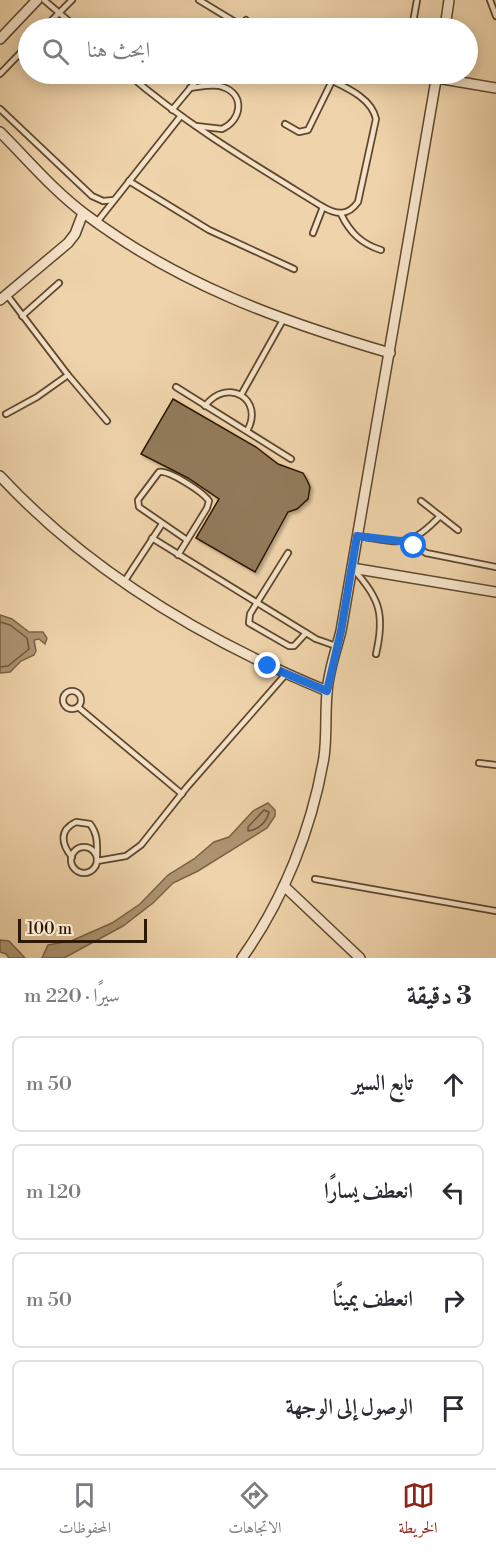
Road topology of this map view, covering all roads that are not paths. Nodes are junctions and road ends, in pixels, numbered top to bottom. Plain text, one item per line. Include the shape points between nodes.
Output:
1 (36, 0) edge
2 (44, 0) edge
3 (72, 0) edge
4 (199, 0) edge
5 (417, 0) edge
6 (449, 0) edge
7 (490, 0) edge
8 (59, 13) junction
9 (496, 16) edge
10 (19, 18) edge
11 (54, 18) edge
12 (65, 18) edge
13 (226, 18) edge
14 (414, 18) edge
15 (446, 18) edge
16 (18, 20) edge
17 (0, 39) edge
18 (18, 55) edge
19 (0, 74) edge
20 (140, 84) edge
21 (193, 84) edge
22 (331, 84) edge
23 (337, 84) edge
24 (436, 84) edge
25 (476, 84) edge
26 (190, 88) junction
27 (496, 88) edge
28 (0, 109) edge
29 (172, 110) junction
30 (180, 117) junction
31 (285, 124) dead end
32 (193, 125) junction
33 (0, 132) edge
34 (129, 181) junction
35 (114, 200) junction
36 (323, 207) junction
37 (83, 213) junction
38 (341, 214) junction
39 (97, 222) junction
40 (313, 233) dead end
41 (381, 250) dead end
42 (294, 269) dead end
43 (59, 283) dead end
44 (3, 296) edge
45 (22, 316) junction
46 (283, 320) junction
47 (390, 353) junction
48 (68, 375) junction
49 (176, 387) dead end
50 (241, 395) junction
51 (205, 405) junction
52 (6, 414) dead end
53 (107, 421) dead end
54 (247, 431) junction
55 (291, 459) dead end
56 (0, 476) edge
57 (421, 501) dead end
58 (440, 516) junction
59 (162, 524) junction
60 (458, 530) dead end
61 (357, 536) junction
62 (153, 538) junction
63 (188, 540) junction
64 (409, 540) junction
65 (288, 553) dead end
66 (178, 555) junction
67 (496, 567) edge
68 (352, 568) junction
69 (124, 582) junction
70 (496, 592) edge
71 (257, 603) junction
72 (306, 633) junction
73 (338, 646) junction
74 (376, 654) dead end
75 (286, 674) junction
76 (327, 691) junction
77 (78, 707) junction
78 (479, 763) dead end
79 (496, 765) edge
80 (182, 794) junction
81 (72, 857) junction
82 (97, 858) junction
83 (315, 879) dead end
84 (284, 886) junction
85 (496, 911) edge
86 (242, 958) edge
87 (360, 958) edge

1 - 10 street
2 - 8 lane
3 - 8 lane
4 - 13 lane
5 - 14 lane
6 - 15 street
7 - 9 lane
8 - 11 lane
8 - 12 lane
16 - 17 street
18 - 19 lane
20 - 29 lane
21 - 26 lane
22 - 31 lane via 308,130 299,132
23 - 38 lane via 368,102 376,119 358,202
24 - 47 street
25 - 27 street
26 - 29 lane
26 - 32 lane via 226,87 239,106 235,121 222,129
28 - 35 lane via 92,196 102,201
29 - 30 lane
30 - 32 lane
30 - 34 lane
32 - 36 lane
33 - 37 street
34 - 35 lane
34 - 42 lane via 209,230
35 - 39 lane
36 - 38 lane
36 - 40 lane
37 - 39 street
37 - 44 street via 68,243
38 - 41 lane via 361,241
39 - 46 street via 196,283
43 - 45 lane
44 - 45 lane
45 - 48 lane
46 - 47 street
46 - 50 lane
47 - 61 street
48 - 52 lane
48 - 53 lane
49 - 51 lane
50 - 51 lane via 222,392
50 - 54 lane via 252,412
51 - 54 lane
54 - 55 lane
56 - 69 street via 51,527
57 - 58 lane
58 - 60 lane
58 - 64 lane
59 - 62 lane
59 - 63 lane
59 - 63 lane via 141,510 138,503 164,471 209,501
61 - 64 lane
61 - 68 street
62 - 66 lane
62 - 69 lane
63 - 66 lane
64 - 67 lane via 426,553
65 - 71 lane
66 - 71 lane
68 - 70 street
68 - 73 street
68 - 74 lane via 378,606 381,624
69 - 75 street via 216,639
71 - 72 lane
71 - 72 lane via 248,618 252,626 289,646 298,643
72 - 73 lane via 322,643
73 - 76 street
75 - 76 street
75 - 80 lane
76 - 84 street via 319,780
77 - 77 lane via 78,693 64,695 64,706 70,710
77 - 80 lane
78 - 79 lane
80 - 82 lane via 134,852
81 - 82 lane via 84,847 94,851
81 - 82 lane via 73,867 81,873 91,872
81 - 82 lane via 63,836 76,822 90,824 94,829
83 - 85 lane
84 - 86 street
84 - 87 street

